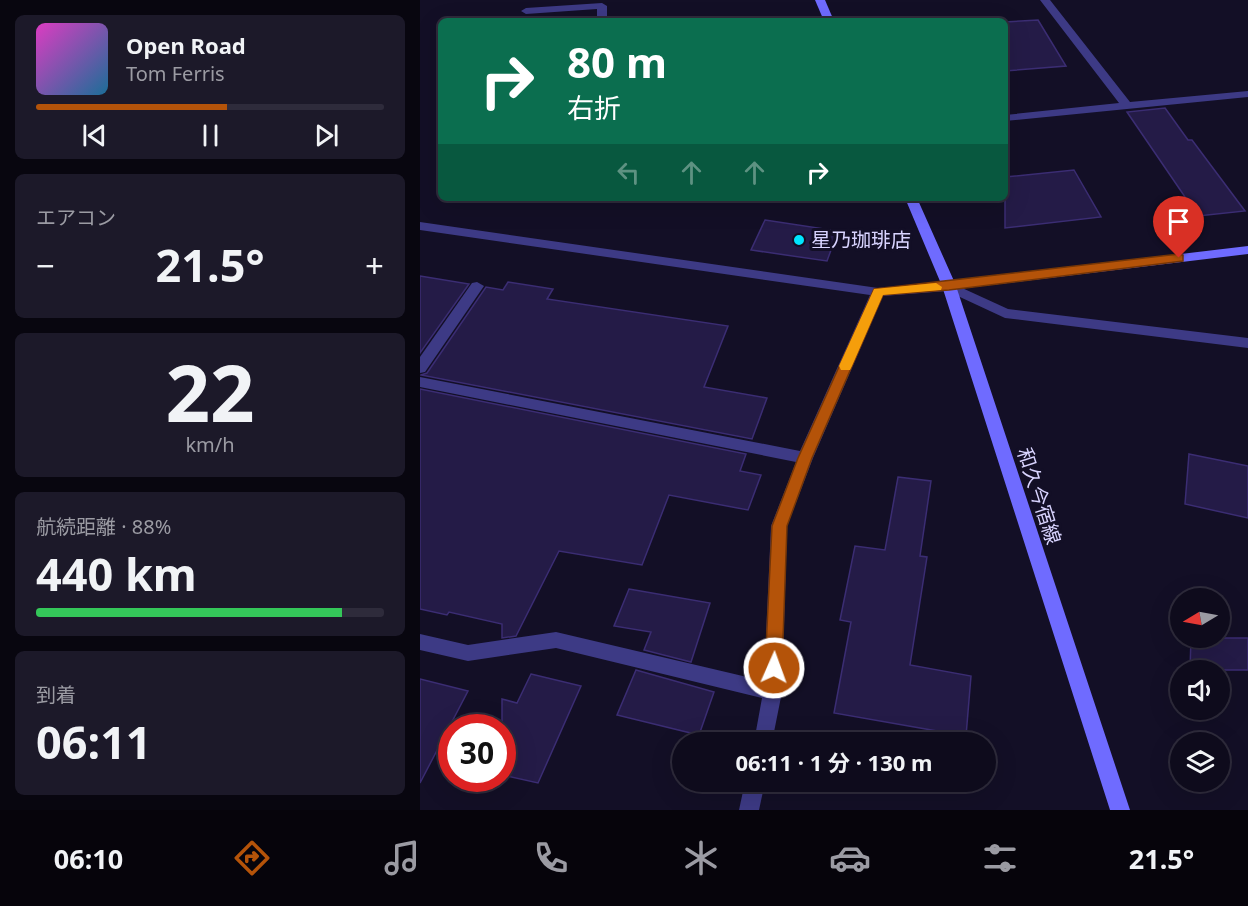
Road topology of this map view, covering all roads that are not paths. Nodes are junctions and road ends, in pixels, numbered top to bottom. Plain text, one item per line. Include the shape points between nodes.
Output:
1 (526, 0) edge
2 (820, 0) edge
3 (1045, 0) edge
4 (526, 16) edge
5 (602, 18) edge
6 (828, 18) edge
7 (1248, 94) edge
8 (1127, 106) junction
9 (1008, 118) edge
10 (912, 201) edge
11 (420, 226) edge
12 (1248, 250) edge
13 (477, 286) dead end
14 (949, 286) junction
15 (878, 292) junction
16 (1248, 343) edge
17 (420, 368) edge
18 (420, 382) edge
19 (805, 458) junction
20 (420, 642) edge
21 (773, 692) junction
22 (765, 732) edge
23 (753, 792) edge
24 (749, 810) edge
25 (1120, 810) edge

1 - 4 street
2 - 6 main road
3 - 8 street
4 - 5 street via 602,6
7 - 8 street
8 - 9 street
10 - 14 main road, 和久今宿線
11 - 15 street
12 - 14 main road
13 - 17 street
14 - 15 street
14 - 16 street via 1005,314
14 - 25 main road, 和久今宿線
15 - 19 street
18 - 19 street
19 - 21 street via 779,526
20 - 21 street via 468,653 556,640
21 - 22 street
23 - 24 street

